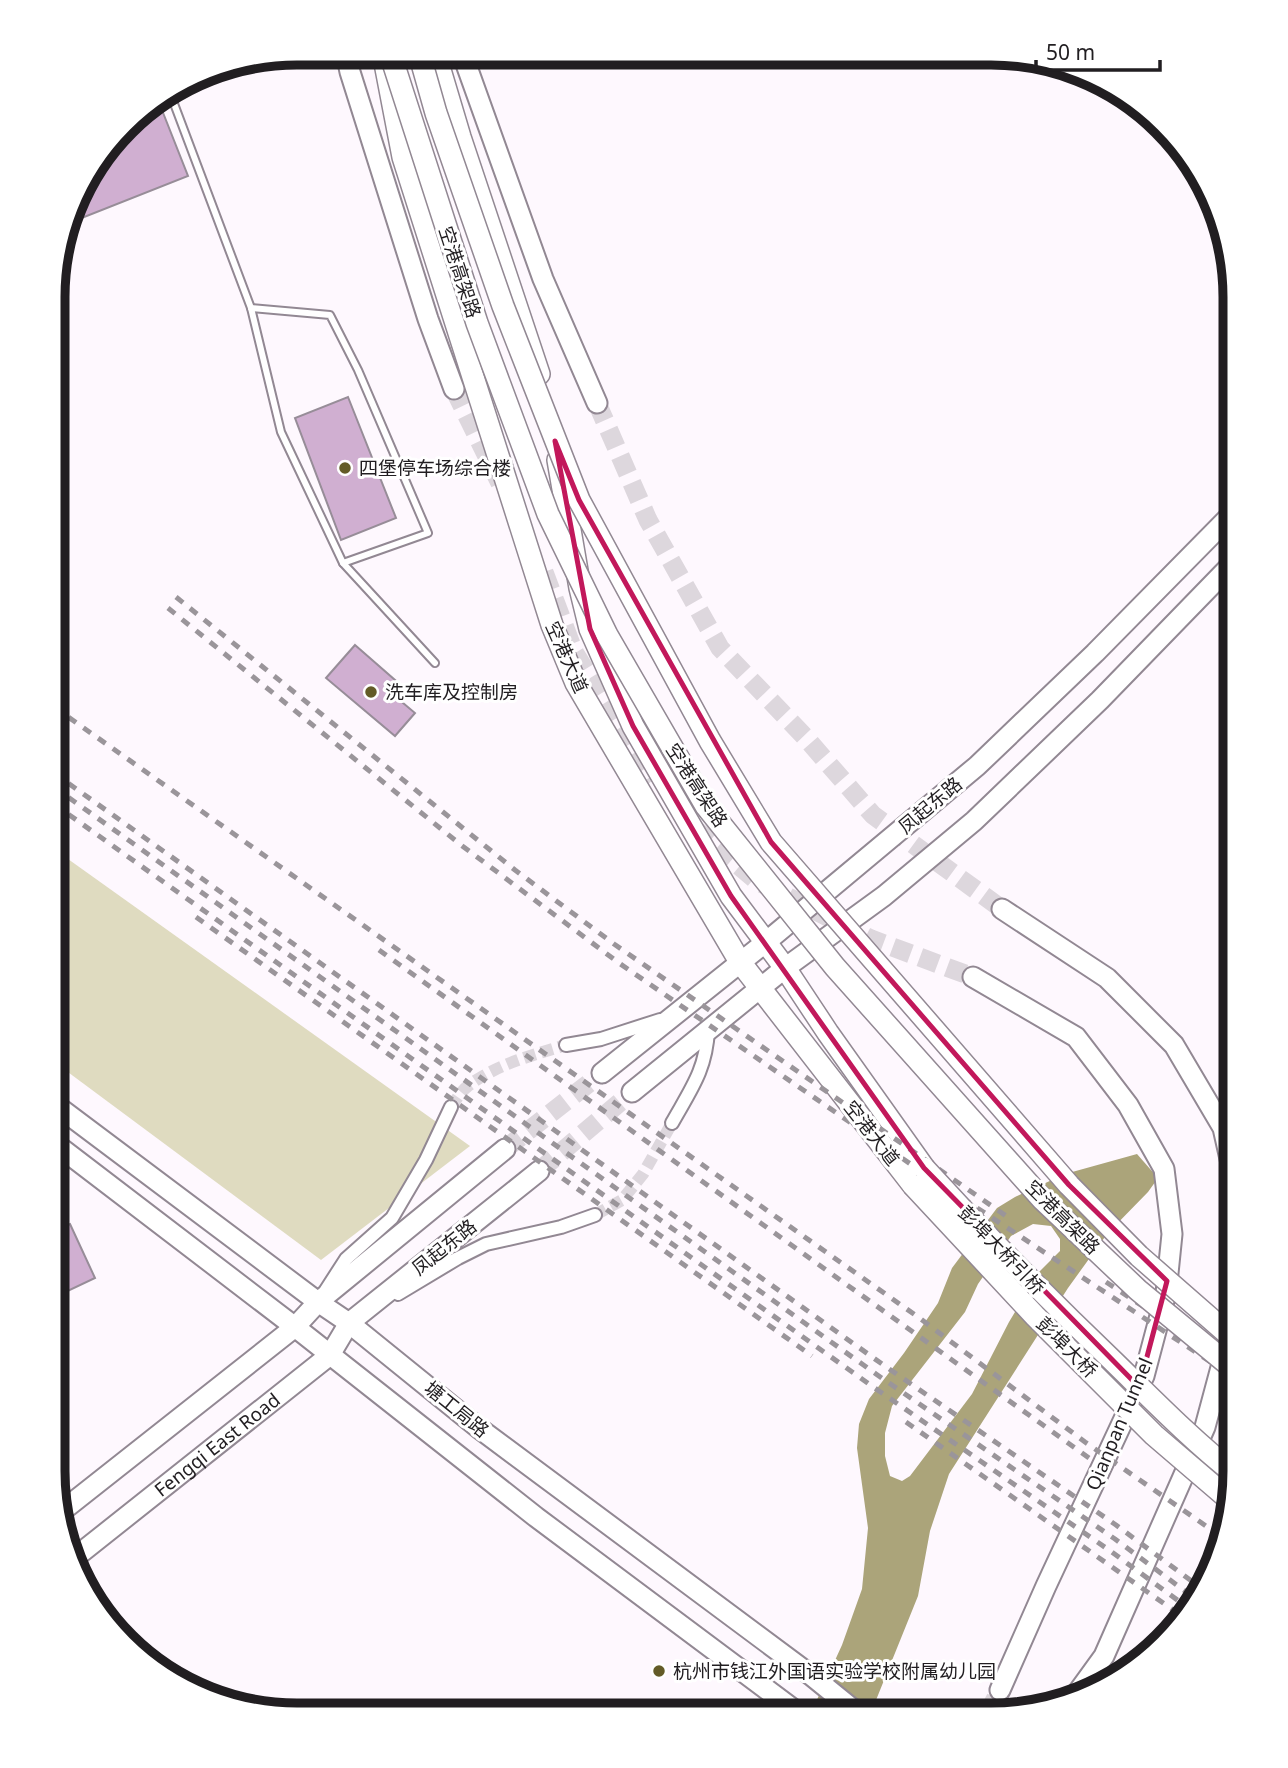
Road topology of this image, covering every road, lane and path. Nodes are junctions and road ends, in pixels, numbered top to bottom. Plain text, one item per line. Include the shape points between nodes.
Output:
1 (349, 65) edge
2 (385, 65) edge
3 (394, 65) edge
4 (422, 65) edge
5 (439, 65) edge
6 (466, 65) edge
7 (173, 101) edge
8 (251, 308) junction
9 (454, 389) tunnel mouth
10 (597, 403) tunnel mouth
11 (1223, 523) edge
12 (343, 563) junction
13 (1223, 573) edge
14 (435, 663) dead end
15 (1002, 909) tunnel mouth
16 (766, 942) junction
17 (740, 962) junction
18 (785, 968) junction
19 (974, 976) tunnel mouth
20 (761, 989) junction
21 (677, 1014) junction
22 (708, 1030) junction
23 (566, 1045) tunnel mouth
24 (601, 1073) tunnel mouth
25 (632, 1092) tunnel mouth
26 (451, 1107) tunnel mouth
27 (65, 1112) edge
28 (672, 1123) tunnel mouth
29 (1223, 1128) edge
30 (505, 1149) tunnel mouth
31 (65, 1151) edge
32 (539, 1171) tunnel mouth
33 (919, 1176) junction
34 (595, 1215) tunnel mouth
35 (318, 1303) junction
36 (349, 1322) junction
37 (295, 1327) junction
38 (1223, 1330) edge
39 (330, 1355) junction
40 (1223, 1360) edge
41 (1223, 1360) edge
42 (1223, 1463) edge
43 (1222, 1493) edge
44 (68, 1507) edge
45 (80, 1553) edge
46 (1083, 1684) edge
47 (1000, 1690) tunnel mouth
48 (784, 1703) edge
49 (845, 1703) edge

1 - 9 main road
2 - 17 main road, 空港大道 via 403,157 552,625 576,683
3 - 40 main road, 空港高架路, bridge via 477,323 548,514 607,635 706,806 835,967 1043,1200 1138,1290
4 - 38 main road, 空港高架路, bridge via 503,306 579,500 710,741 771,842 1069,1185 1139,1256
5 - 16 main road, 空港大道 via 541,380 590,629 633,726 731,895
6 - 10 main road via 543,279
7 - 8 lane
8 - 12 lane via 281,432
8 - 12 lane via 330,315 428,533
11 - 16 main road, 凤起东路 via 977,766
12 - 14 lane
13 - 18 main road, 凤起东路 via 974,821 884,896
15 - 29 main road via 1107,978 1174,1045
16 - 17 main road, 凤起东路
16 - 18 main road, 空港大道
17 - 20 main road, 空港大道
17 - 21 main road, 凤起东路
18 - 20 main road, 凤起东路
18 - 33 main road, 空港大道
19 - 47 main road, Qianpan Tunnel via 1076,1037 1128,1105 1164,1170 1172,1234 1166,1293 1144,1376
20 - 22 main road, 凤起东路
20 - 33 main road, 空港大道
21 - 23 street via 645,1027
21 - 24 main road, 凤起东路
22 - 25 main road, 凤起东路
22 - 28 street via 701,1072
26 - 35 street via 392,1218 346,1259
27 - 35 main road, 塘工局路
30 - 35 main road, 凤起东路
31 - 37 main road, 塘工局路
32 - 36 main road, 凤起东路
33 - 42 main road, 彭埠大桥引桥, bridge
33 - 43 main road, 彭埠大桥, bridge via 1035,1316 1154,1434
34 - 36 street via 486,1244
35 - 36 main road, 塘工局路
35 - 37 main road
36 - 39 main road, Fengqi East Road
36 - 49 main road, 塘工局路 via 481,1429
37 - 39 main road, 塘工局路
37 - 44 main road
39 - 45 main road, Fengqi East Road
39 - 48 main road, 塘工局路
41 - 46 main road via 1205,1427 1104,1656

